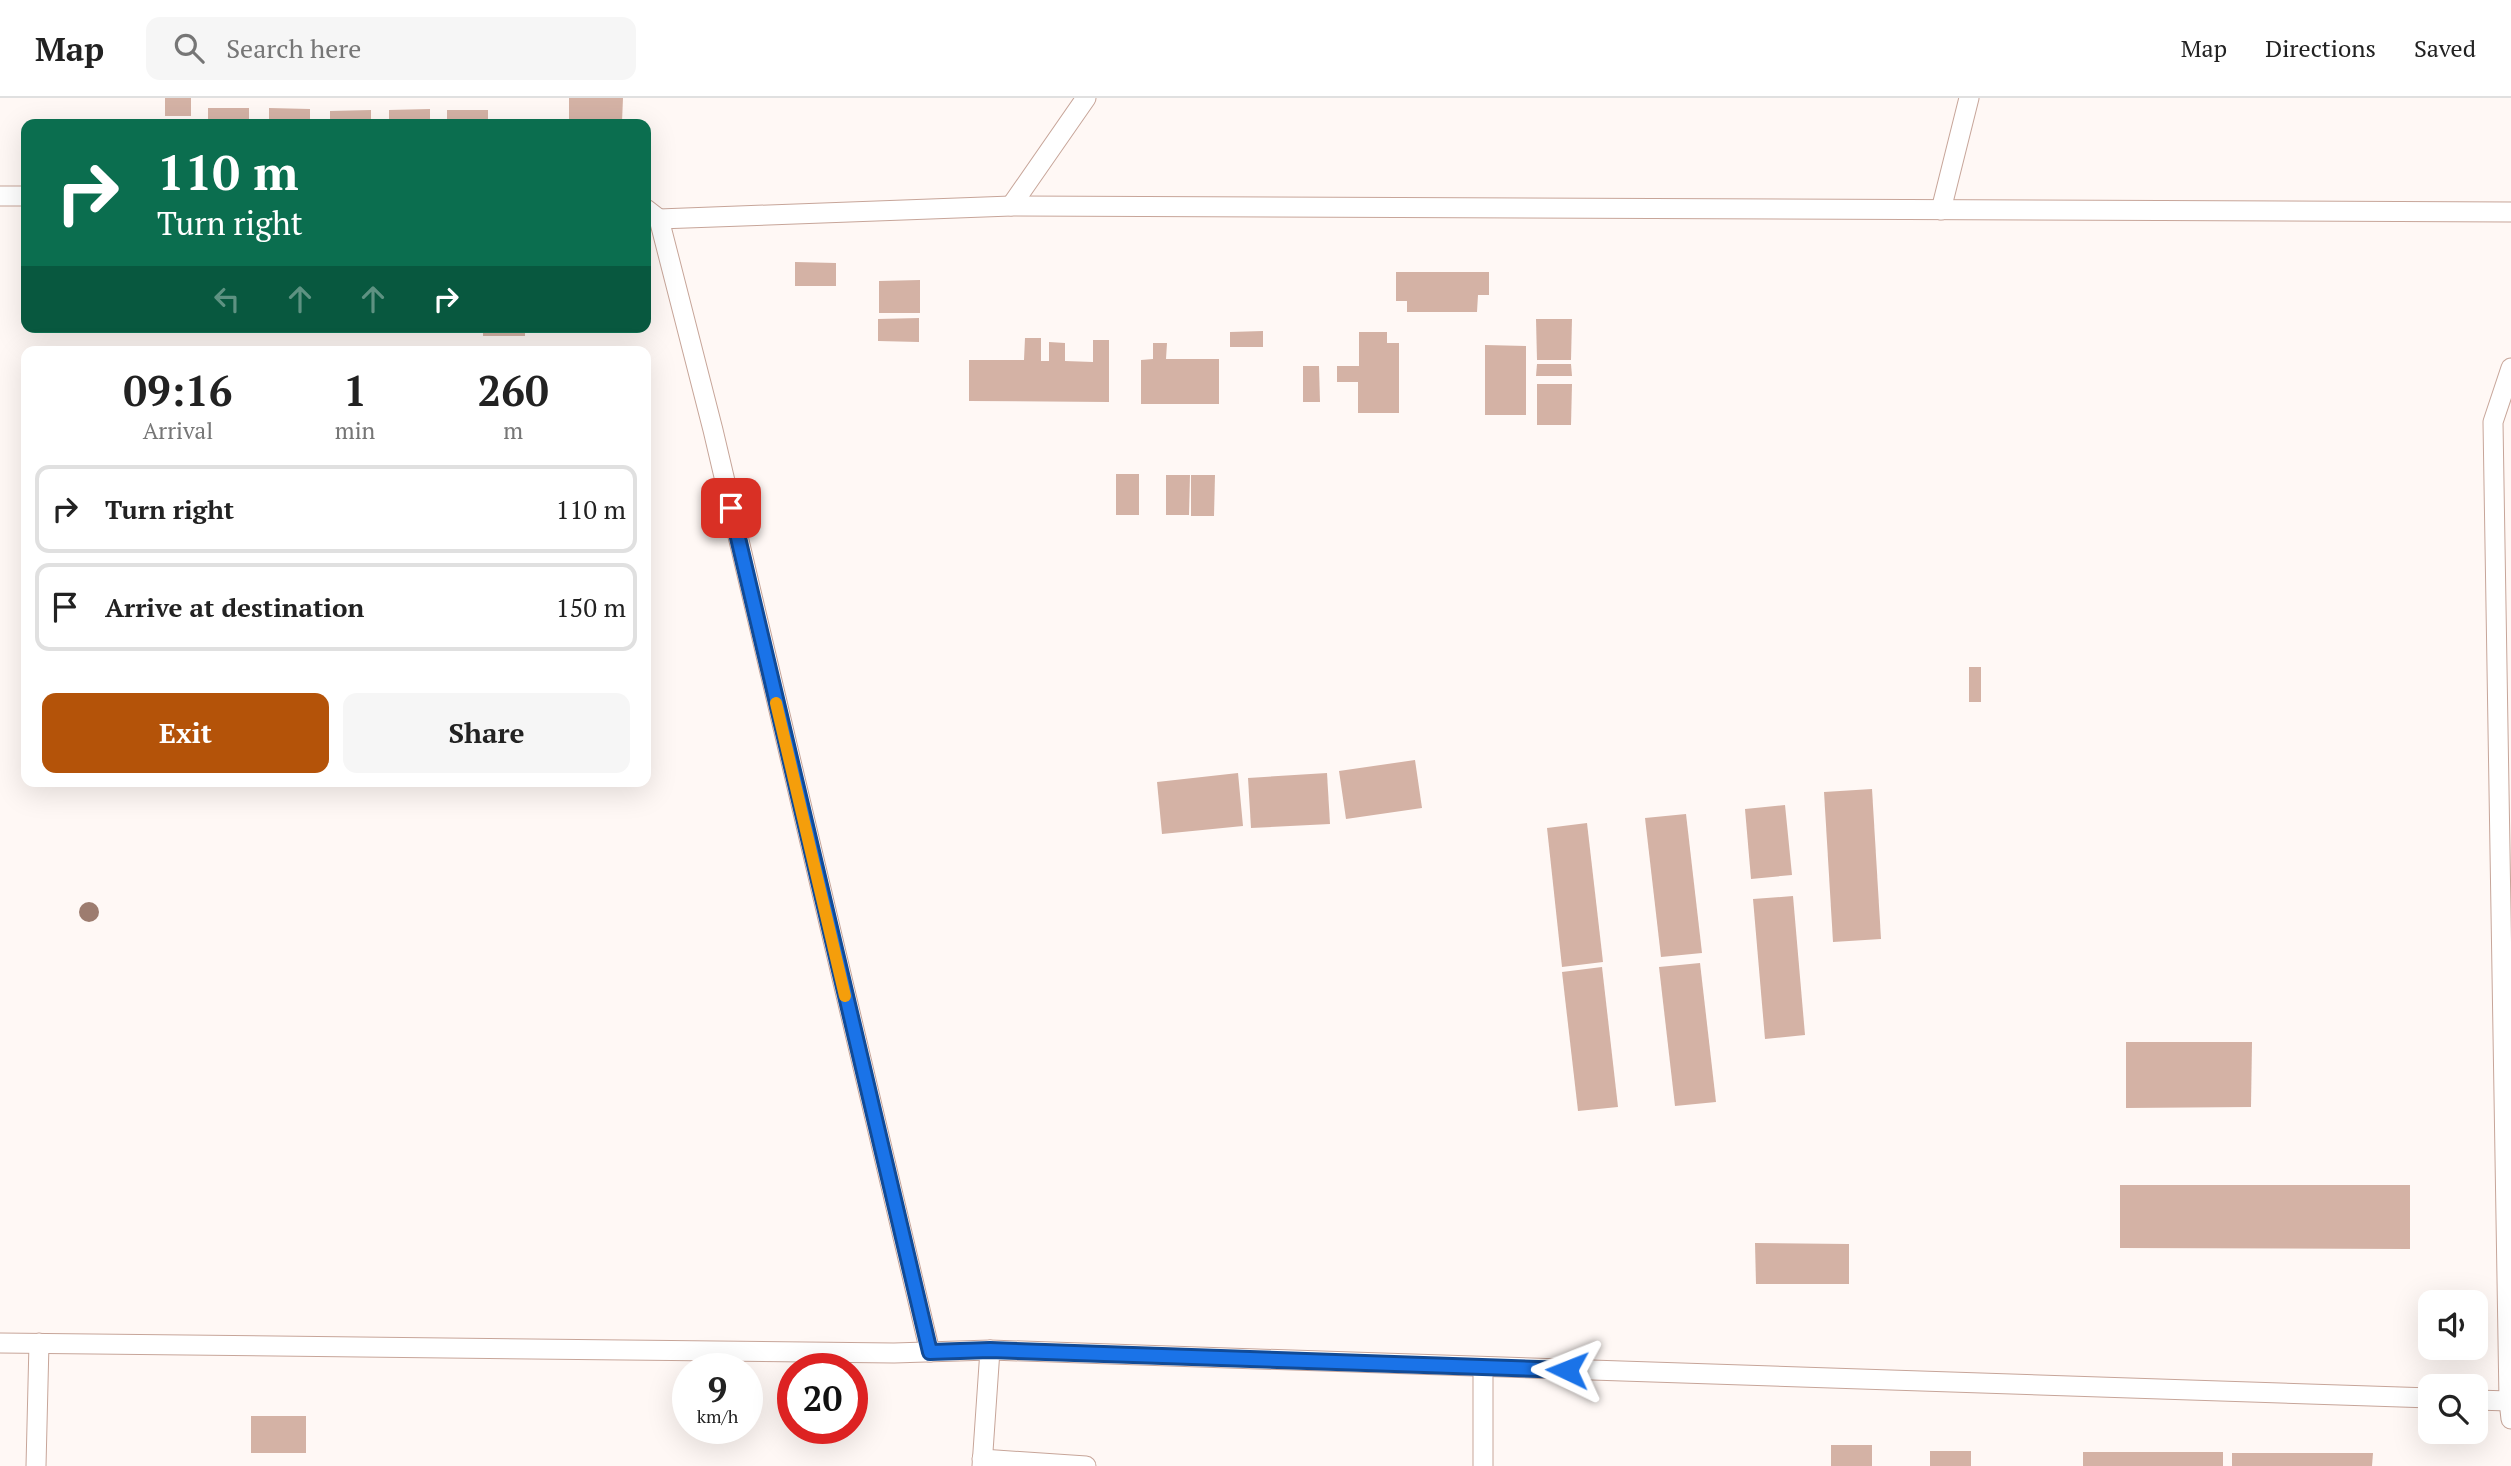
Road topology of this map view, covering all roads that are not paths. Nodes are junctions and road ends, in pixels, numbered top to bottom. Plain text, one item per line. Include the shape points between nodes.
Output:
1 (1086, 98) edge
2 (1969, 98) edge
3 (0, 196) edge
4 (21, 196) edge
5 (1011, 206) junction
6 (1941, 210) junction
7 (2511, 212) edge
8 (652, 214) edge
9 (2511, 368) edge
10 (0, 1343) edge
11 (39, 1343) junction
12 (990, 1350) junction
13 (930, 1352) junction
14 (1483, 1367) junction
15 (2418, 1398) edge
16 (2488, 1404) edge
17 (2510, 1410) edge
18 (982, 1463) edge
19 (36, 1466) edge
20 (1086, 1466) edge
21 (1483, 1466) edge

1 - 5 lane
2 - 6 lane
3 - 4 lane
5 - 6 lane
5 - 8 lane
6 - 7 lane
8 - 13 lane via 713,429
9 - 17 lane via 2493,422
10 - 11 lane
11 - 13 lane
11 - 19 lane
12 - 13 lane
12 - 14 lane
12 - 18 lane
14 - 15 lane
14 - 21 lane
16 - 17 lane
18 - 20 lane

